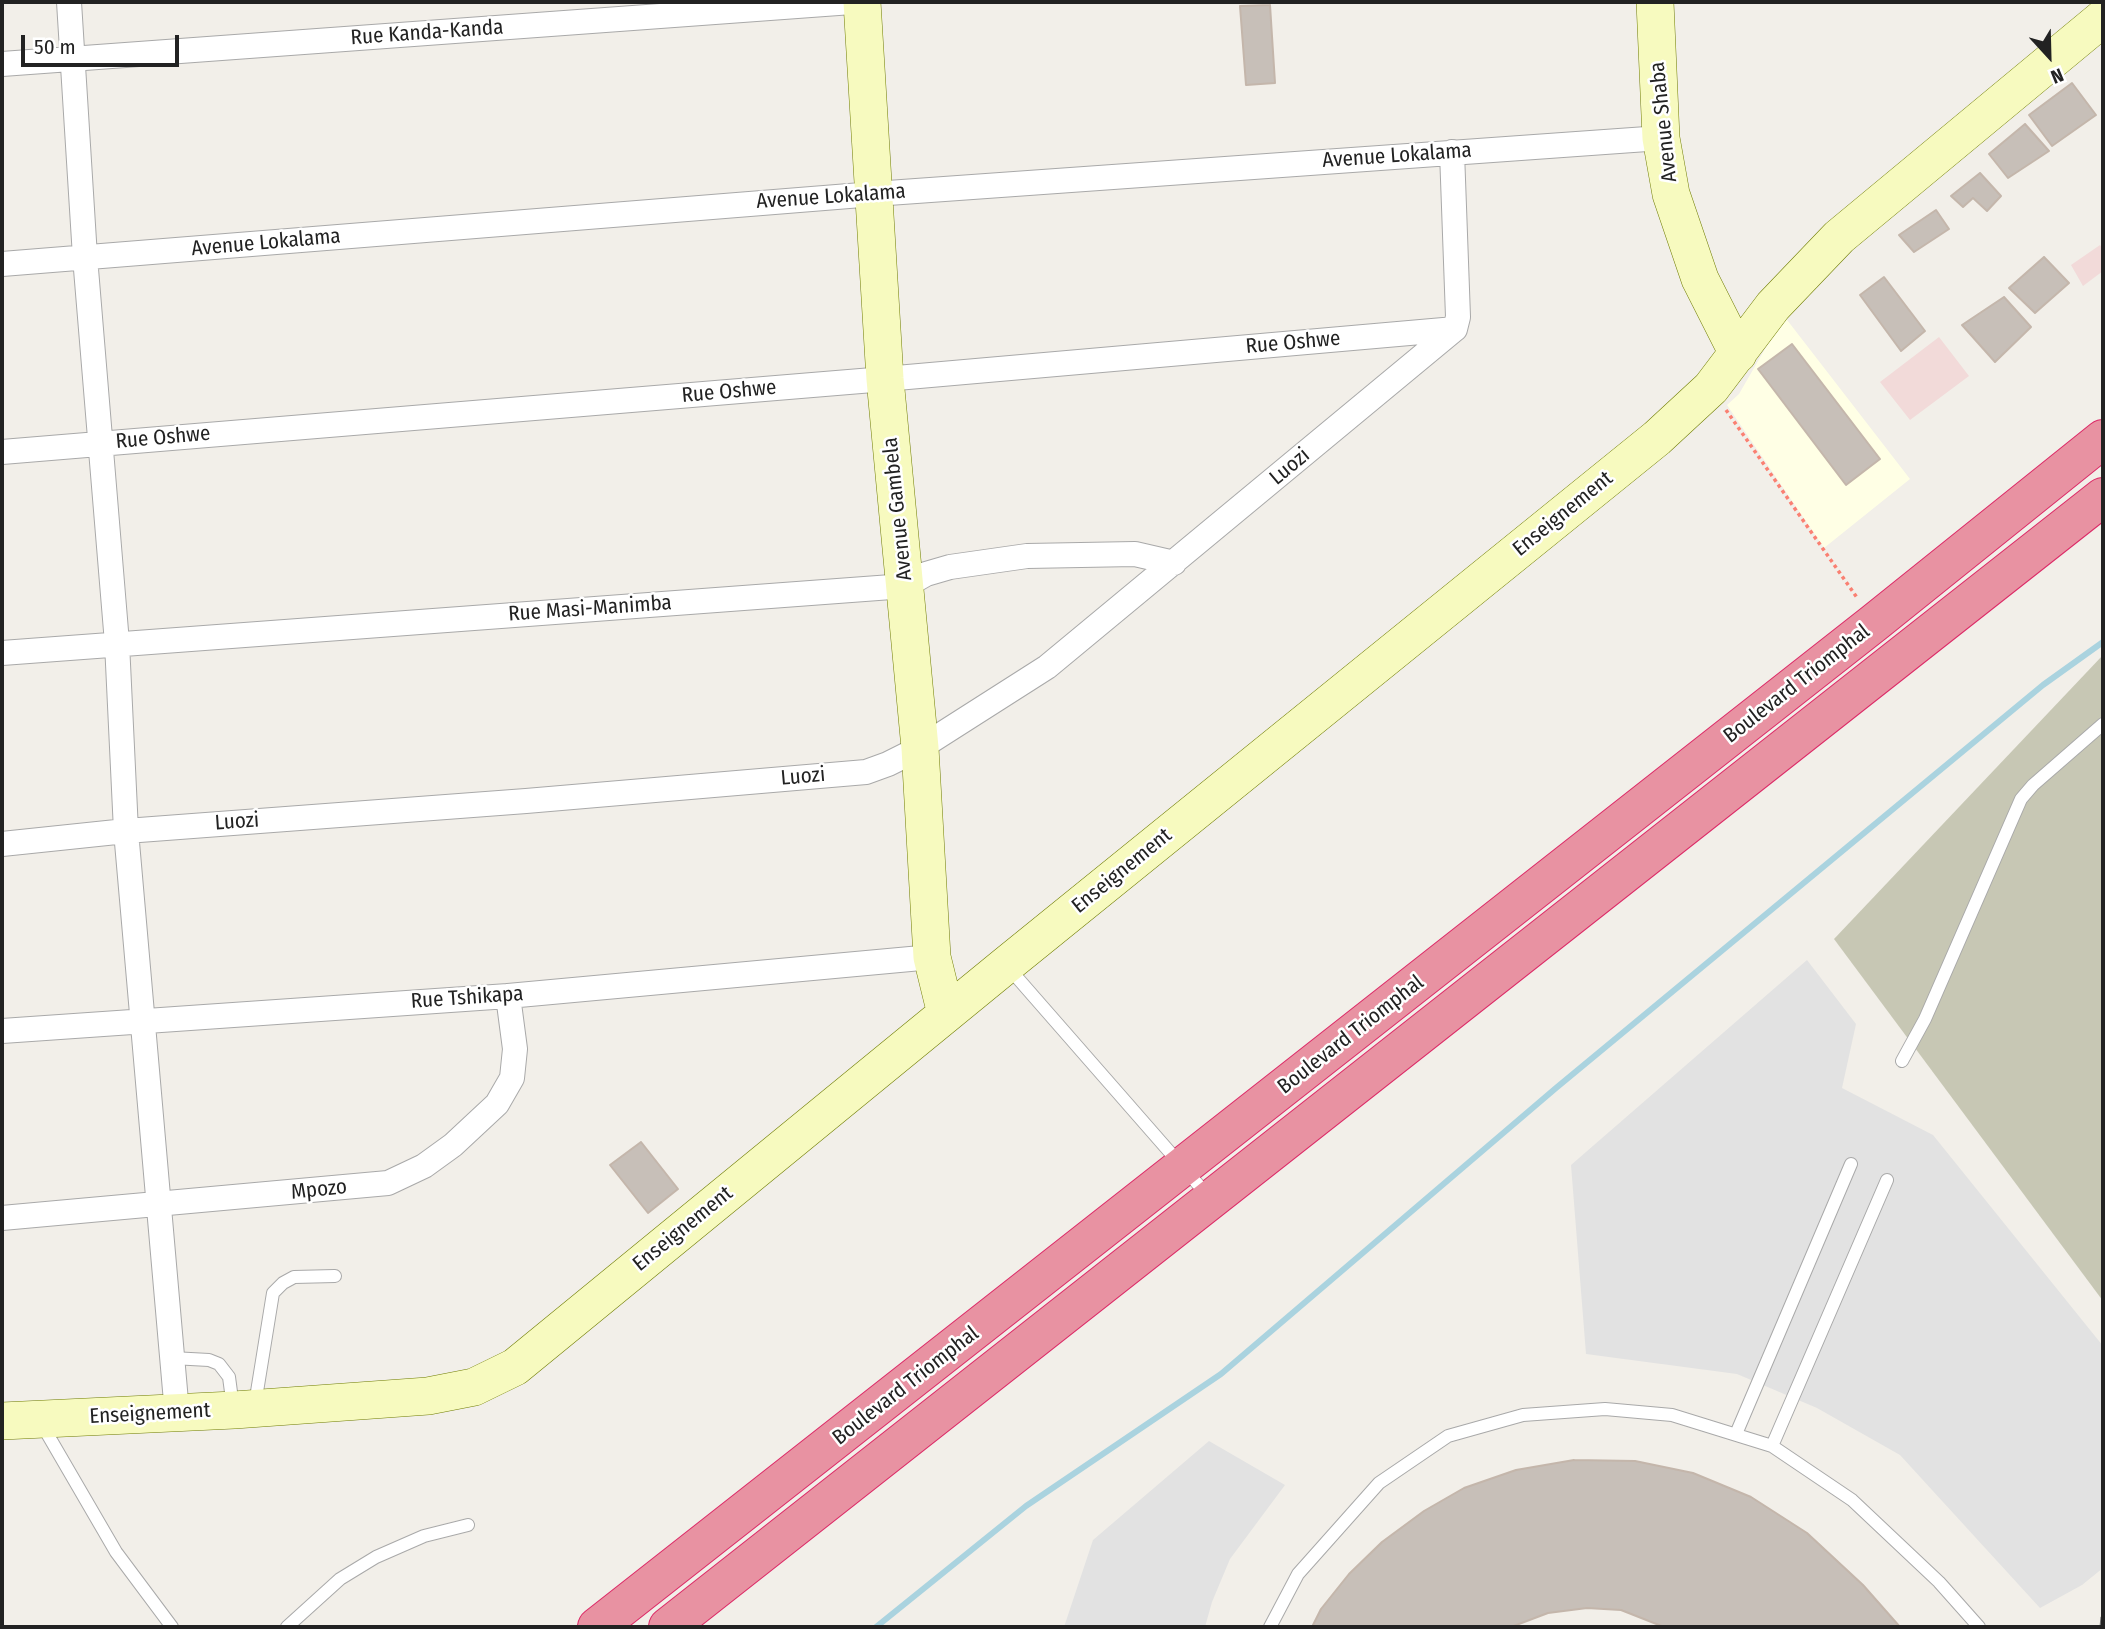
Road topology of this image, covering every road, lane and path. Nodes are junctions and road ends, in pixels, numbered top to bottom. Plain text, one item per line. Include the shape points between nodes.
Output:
1 (69, 2) edge
2 (852, 2) edge
3 (862, 2) edge
4 (1654, 2) edge
5 (2103, 18) edge
6 (74, 59) junction
7 (2, 64) edge
8 (1661, 138) junction
9 (1452, 152) junction
10 (874, 194) junction
11 (85, 257) junction
12 (2, 264) edge
13 (1455, 329) junction
14 (1738, 354) junction
15 (885, 379) junction
16 (1711, 388) junction
17 (2103, 439) edge
18 (101, 443) junction
19 (2, 452) edge
20 (2103, 497) edge
21 (1174, 564) junction
22 (905, 586) junction
23 (1874, 623) junction
24 (117, 643) junction
25 (2, 653) edge
26 (2103, 724) edge
27 (920, 748) junction
28 (125, 831) junction
29 (2, 844) edge
30 (932, 957) junction
31 (1006, 965) junction
32 (508, 996) junction
33 (946, 1014) junction
34 (143, 1020) junction
35 (2, 1031) edge
36 (1902, 1061) dead end
37 (1851, 1164) dead end
38 (1183, 1167) junction
39 (1887, 1180) dead end
40 (1212, 1200) junction
41 (159, 1205) junction
42 (2, 1218) edge
43 (335, 1276) dead end
44 (172, 1357) junction
45 (244, 1409) junction
46 (177, 1413) junction
47 (39, 1419) junction
48 (2, 1421) edge
49 (1736, 1434) junction
50 (1772, 1446) junction
51 (468, 1525) dead end
52 (172, 1627) edge
53 (287, 1627) edge
54 (597, 1627) edge
55 (668, 1627) edge
56 (1270, 1627) edge
57 (1979, 1627) edge

1 - 6 street
2 - 6 street, Rue Kanda-Kanda
3 - 10 street, Avenue Gambela
4 - 8 street, Avenue Shaba
5 - 14 street, Enseignement via 1839,237 1773,306
6 - 7 street, Rue Kanda-Kanda
6 - 11 street
8 - 9 street, Avenue Lokalama
8 - 14 street, Avenue Shaba via 1685,240
9 - 10 street, Avenue Lokalama
9 - 13 street
10 - 11 street, Avenue Lokalama
10 - 15 street, Avenue Gambela
11 - 12 street, Avenue Lokalama
11 - 18 street
13 - 15 street, Rue Oshwe
13 - 21 street, Luozi
14 - 16 street, Enseignement
15 - 18 street, Rue Oshwe
15 - 22 street, Avenue Gambela
16 - 23 path
16 - 31 street, Enseignement via 1657,438
17 - 23 highway, Boulevard Triomphal
18 - 19 street, Rue Oshwe
18 - 24 street
20 - 40 highway, Boulevard Triomphal
21 - 22 street, Rue Masi-Manimba via 1135,554 1027,556 950,567
21 - 27 street, Luozi via 1047,667
22 - 24 street, Rue Masi-Manimba
22 - 27 street, Avenue Gambela
23 - 38 highway, Boulevard Triomphal
24 - 25 street, Rue Masi-Manimba
24 - 28 street
26 - 36 lane via 2021,799 1925,1019
27 - 28 street, Luozi via 866,772
27 - 30 street, Avenue Gambela
28 - 29 street, Luozi
28 - 34 street
30 - 32 street, Rue Tshikapa
30 - 33 street, Avenue Gambela
31 - 33 street, Enseignement
31 - 38 lane
32 - 34 street, Rue Tshikapa
32 - 41 street, Mpozo via 515,1049 512,1078 497,1104 425,1166 388,1183
33 - 45 street, Enseignement via 514,1367 474,1387 428,1396
34 - 35 street, Rue Tshikapa
34 - 41 street
37 - 49 lane
38 - 40 lane
38 - 54 highway, Boulevard Triomphal
39 - 50 lane
40 - 55 highway, Boulevard Triomphal
41 - 42 street, Mpozo
41 - 44 street
43 - 45 lane via 293,1278 273,1293
44 - 45 lane via 219,1364
44 - 46 street
45 - 46 street, Enseignement
46 - 47 street, Enseignement
47 - 48 street, Enseignement
47 - 52 lane via 116,1552
49 - 50 lane
49 - 56 lane via 1672,1415 1605,1409 1523,1415 1448,1436 1379,1483 1298,1574
50 - 57 lane via 1852,1500 1939,1582
51 - 53 lane via 424,1536 376,1557 340,1579

